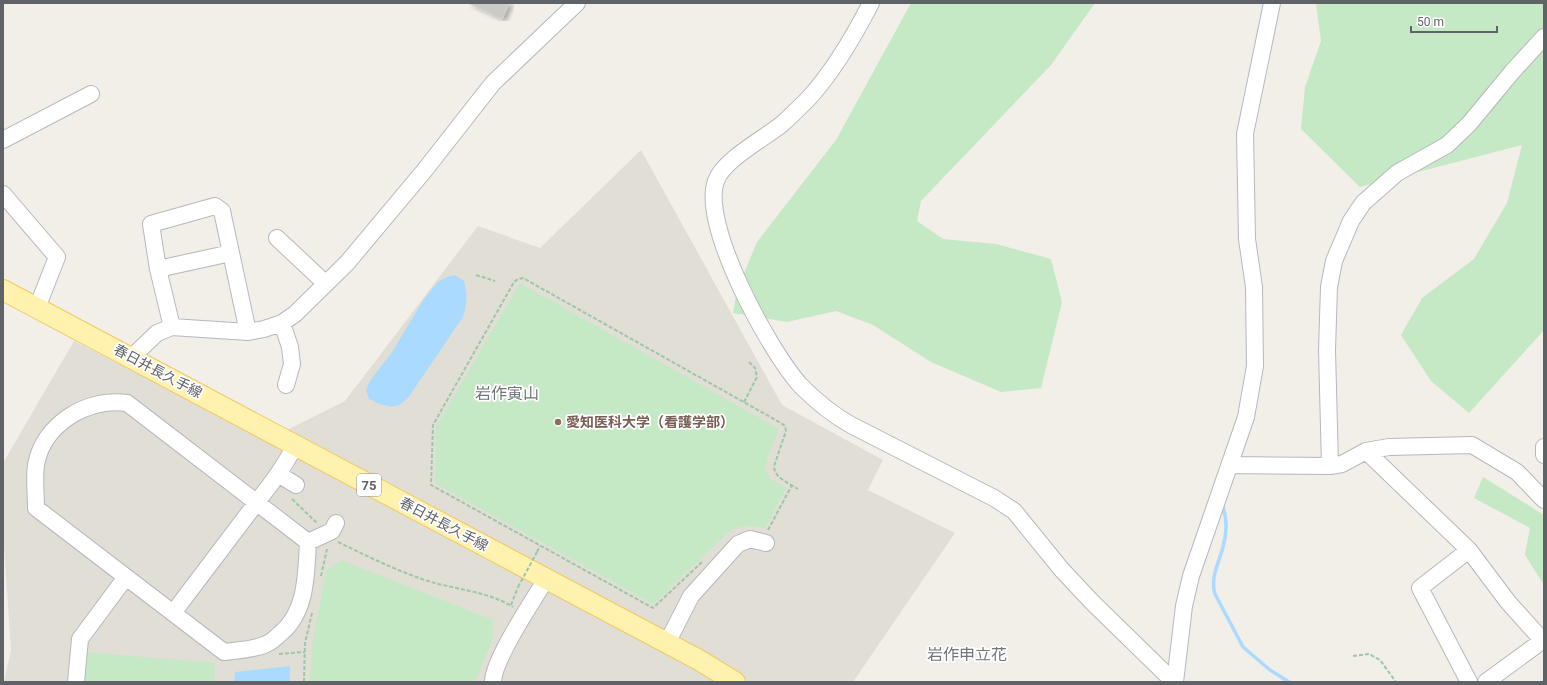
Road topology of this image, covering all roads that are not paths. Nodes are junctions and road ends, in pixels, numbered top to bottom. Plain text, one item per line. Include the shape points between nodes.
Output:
1 (577, 3) edge
2 (872, 3) edge
3 (1272, 3) edge
4 (1544, 38) edge
5 (91, 94) dead end
6 (3, 140) edge
7 (3, 194) edge
8 (277, 238) dead end
9 (231, 252) junction
10 (158, 269) junction
11 (325, 283) junction
12 (3, 290) edge
13 (37, 308) junction
14 (282, 324) junction
15 (172, 327) junction
16 (248, 332) junction
17 (132, 357) junction
18 (286, 385) dead end
19 (295, 445) junction
20 (1544, 447) edge
21 (1366, 450) junction
22 (1544, 455) edge
23 (1230, 465) junction
24 (1330, 466) junction
25 (278, 474) junction
26 (296, 485) dead end
27 (1544, 500) edge
28 (257, 502) junction
29 (336, 523) dead end
30 (766, 538) road end
31 (308, 542) junction
32 (1469, 550) junction
33 (126, 577) junction
34 (546, 579) junction
35 (173, 613) junction
36 (1543, 642) edge
37 (667, 643) junction
38 (76, 682) edge
39 (493, 682) edge
40 (734, 682) edge
41 (1175, 682) edge
42 (1469, 682) edge
43 (1486, 682) edge

1 - 11 street via 493,83 357,251
2 - 41 street via 834,66 809,98 782,124 724,169 716,181 713,205 735,275 762,329 801,386 836,416 851,425 994,498 1014,511 1092,602
3 - 23 street via 1245,134 1247,238 1254,287 1255,366 1246,417
4 - 24 street via 1453,140 1397,173 1363,203 1351,221 1334,261 1329,287 1327,350
5 - 6 street
7 - 13 street via 57,257
8 - 11 street
9 - 10 street
9 - 10 street via 222,211 215,206 151,224
9 - 16 street
10 - 15 street
11 - 14 street
12 - 13 main road, 春日井長久手線 / 75
13 - 17 main road, 春日井長久手線 / 75
14 - 16 street
14 - 18 street via 290,347 292,364
15 - 16 street
15 - 17 street via 157,334
17 - 19 main road, 春日井長久手線 / 75
19 - 25 street
19 - 34 main road, 春日井長久手線 / 75
20 - 22 street
21 - 24 street via 1342,464
21 - 27 street via 1389,446 1472,445 1517,472
21 - 32 street
23 - 24 street
23 - 41 street via 1191,576 1184,606
25 - 26 street
25 - 28 street
28 - 31 street
28 - 33 street via 127,403 99,403 86,407 69,417 50,435 36,464 36,508
28 - 35 street
29 - 31 street via 332,531
30 - 37 street via 750,539 738,544 691,596
31 - 35 street via 306,575 300,605 291,624 266,644 224,652
32 - 36 street via 1508,602
32 - 42 street via 1420,588
33 - 35 street
33 - 38 street via 80,639
34 - 37 main road, 春日井長久手線 / 75
34 - 39 street via 501,659
36 - 43 street
37 - 40 main road, 春日井長久手線 / 75

